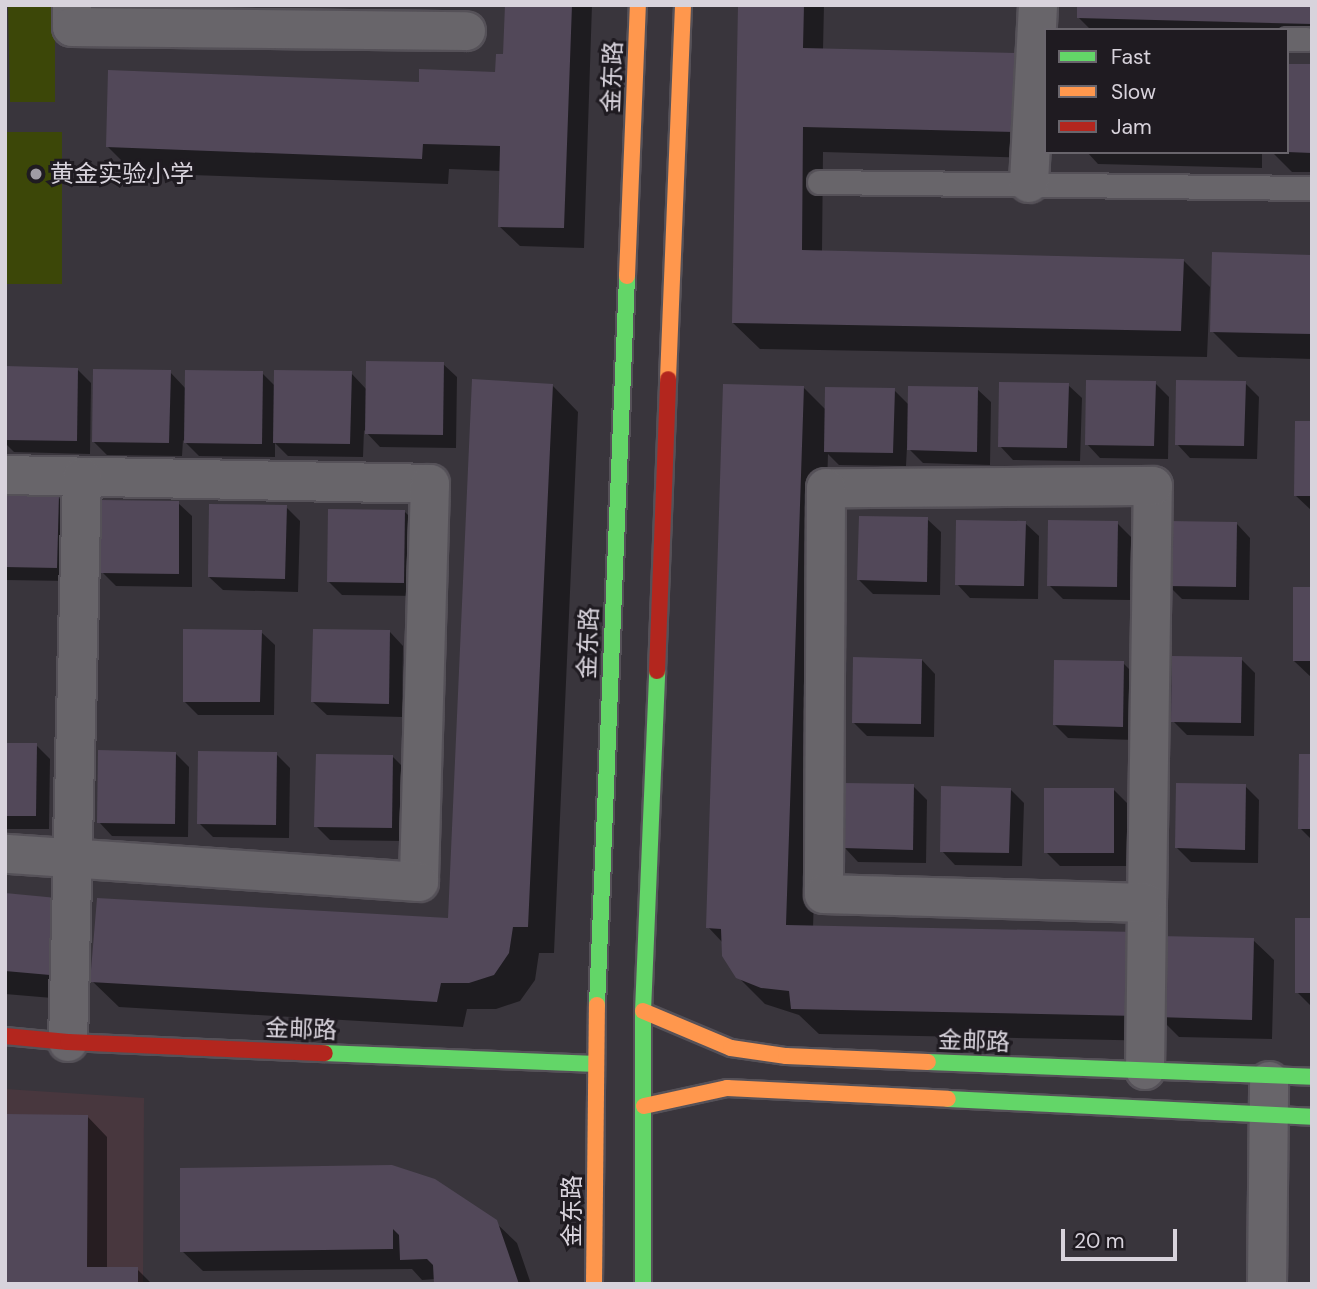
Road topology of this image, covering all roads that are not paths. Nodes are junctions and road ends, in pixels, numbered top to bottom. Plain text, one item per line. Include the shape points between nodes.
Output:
1 (72, 5) edge
2 (638, 5) edge
3 (683, 5) edge
4 (1040, 27) edge
5 (466, 31) dead end
6 (819, 182) dead end
7 (1029, 183) junction
8 (1312, 188) edge
9 (5, 475) edge
10 (82, 477) junction
11 (5, 854) edge
12 (74, 859) junction
13 (1147, 903) junction
14 (643, 1011) junction
15 (5, 1036) edge
16 (68, 1042) junction
17 (595, 1064) junction
18 (1145, 1070) junction
19 (1269, 1075) junction
20 (1312, 1077) edge
21 (644, 1106) junction
22 (1269, 1115) junction
23 (1312, 1117) edge
24 (594, 1284) edge
25 (643, 1284) edge
26 (1268, 1284) edge

1 - 5 street via 72,27
2 - 17 street, 金东路
3 - 14 street
4 - 7 street
6 - 7 lane
7 - 8 lane
9 - 10 street
10 - 12 street
10 - 12 street via 430,484 419,882
11 - 12 street
12 - 16 street
13 - 13 street via 1153,486 826,488 824,894
13 - 18 street
14 - 18 street, 金邮路 via 731,1048 786,1056
14 - 21 street
15 - 16 street, 金邮路
16 - 17 street, 金邮路
17 - 24 street, 金东路
18 - 19 street, 金邮路
19 - 20 street, 金邮路
19 - 22 street
21 - 22 street via 727,1088
21 - 25 street
22 - 23 street
22 - 26 street

